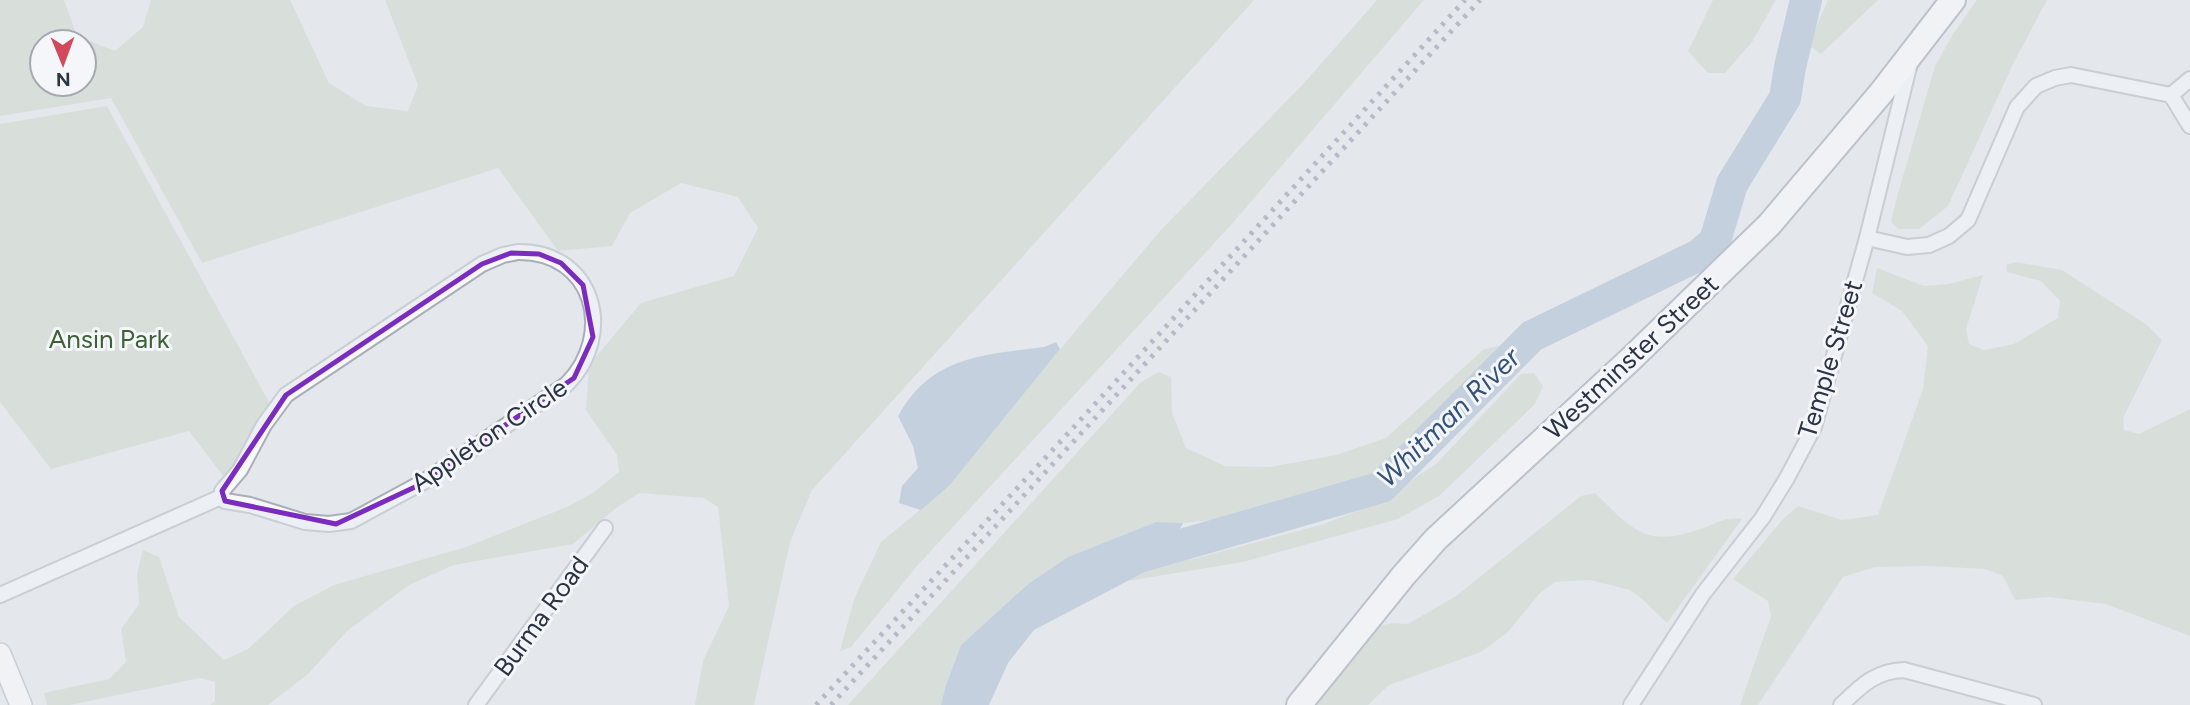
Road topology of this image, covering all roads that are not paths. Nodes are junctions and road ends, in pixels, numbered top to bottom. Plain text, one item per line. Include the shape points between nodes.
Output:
1 (1953, 0) edge
2 (1913, 52) junction
3 (2190, 79) edge
4 (2171, 95) junction
5 (2190, 127) edge
6 (1867, 238) junction
7 (221, 498) junction
8 (605, 528) dead end
9 (0, 595) edge
10 (0, 654) edge
11 (21, 705) edge
12 (476, 705) edge
13 (1299, 705) edge
14 (1631, 705) edge
15 (1842, 705) edge
16 (2034, 705) edge

1 - 2 highway, Westminster Street
2 - 6 street, Temple Street
2 - 13 highway, Westminster Street via 1749,247 1436,539
3 - 4 street
4 - 5 street
4 - 6 street via 2070,75 2036,86 2017,107 1968,220 1949,236 1929,244 1907,247
6 - 14 street, Temple Street via 1814,427 1763,517 1703,594
7 - 7 street, Appleton Circle via 286,396 482,264 511,253 539,254 561,262 583,285 592,306 593,337 585,363 574,377 415,487 358,519 336,524 305,522
7 - 9 street
8 - 12 street, Burma Road
10 - 11 main road
15 - 16 street via 1871,678 1904,670

